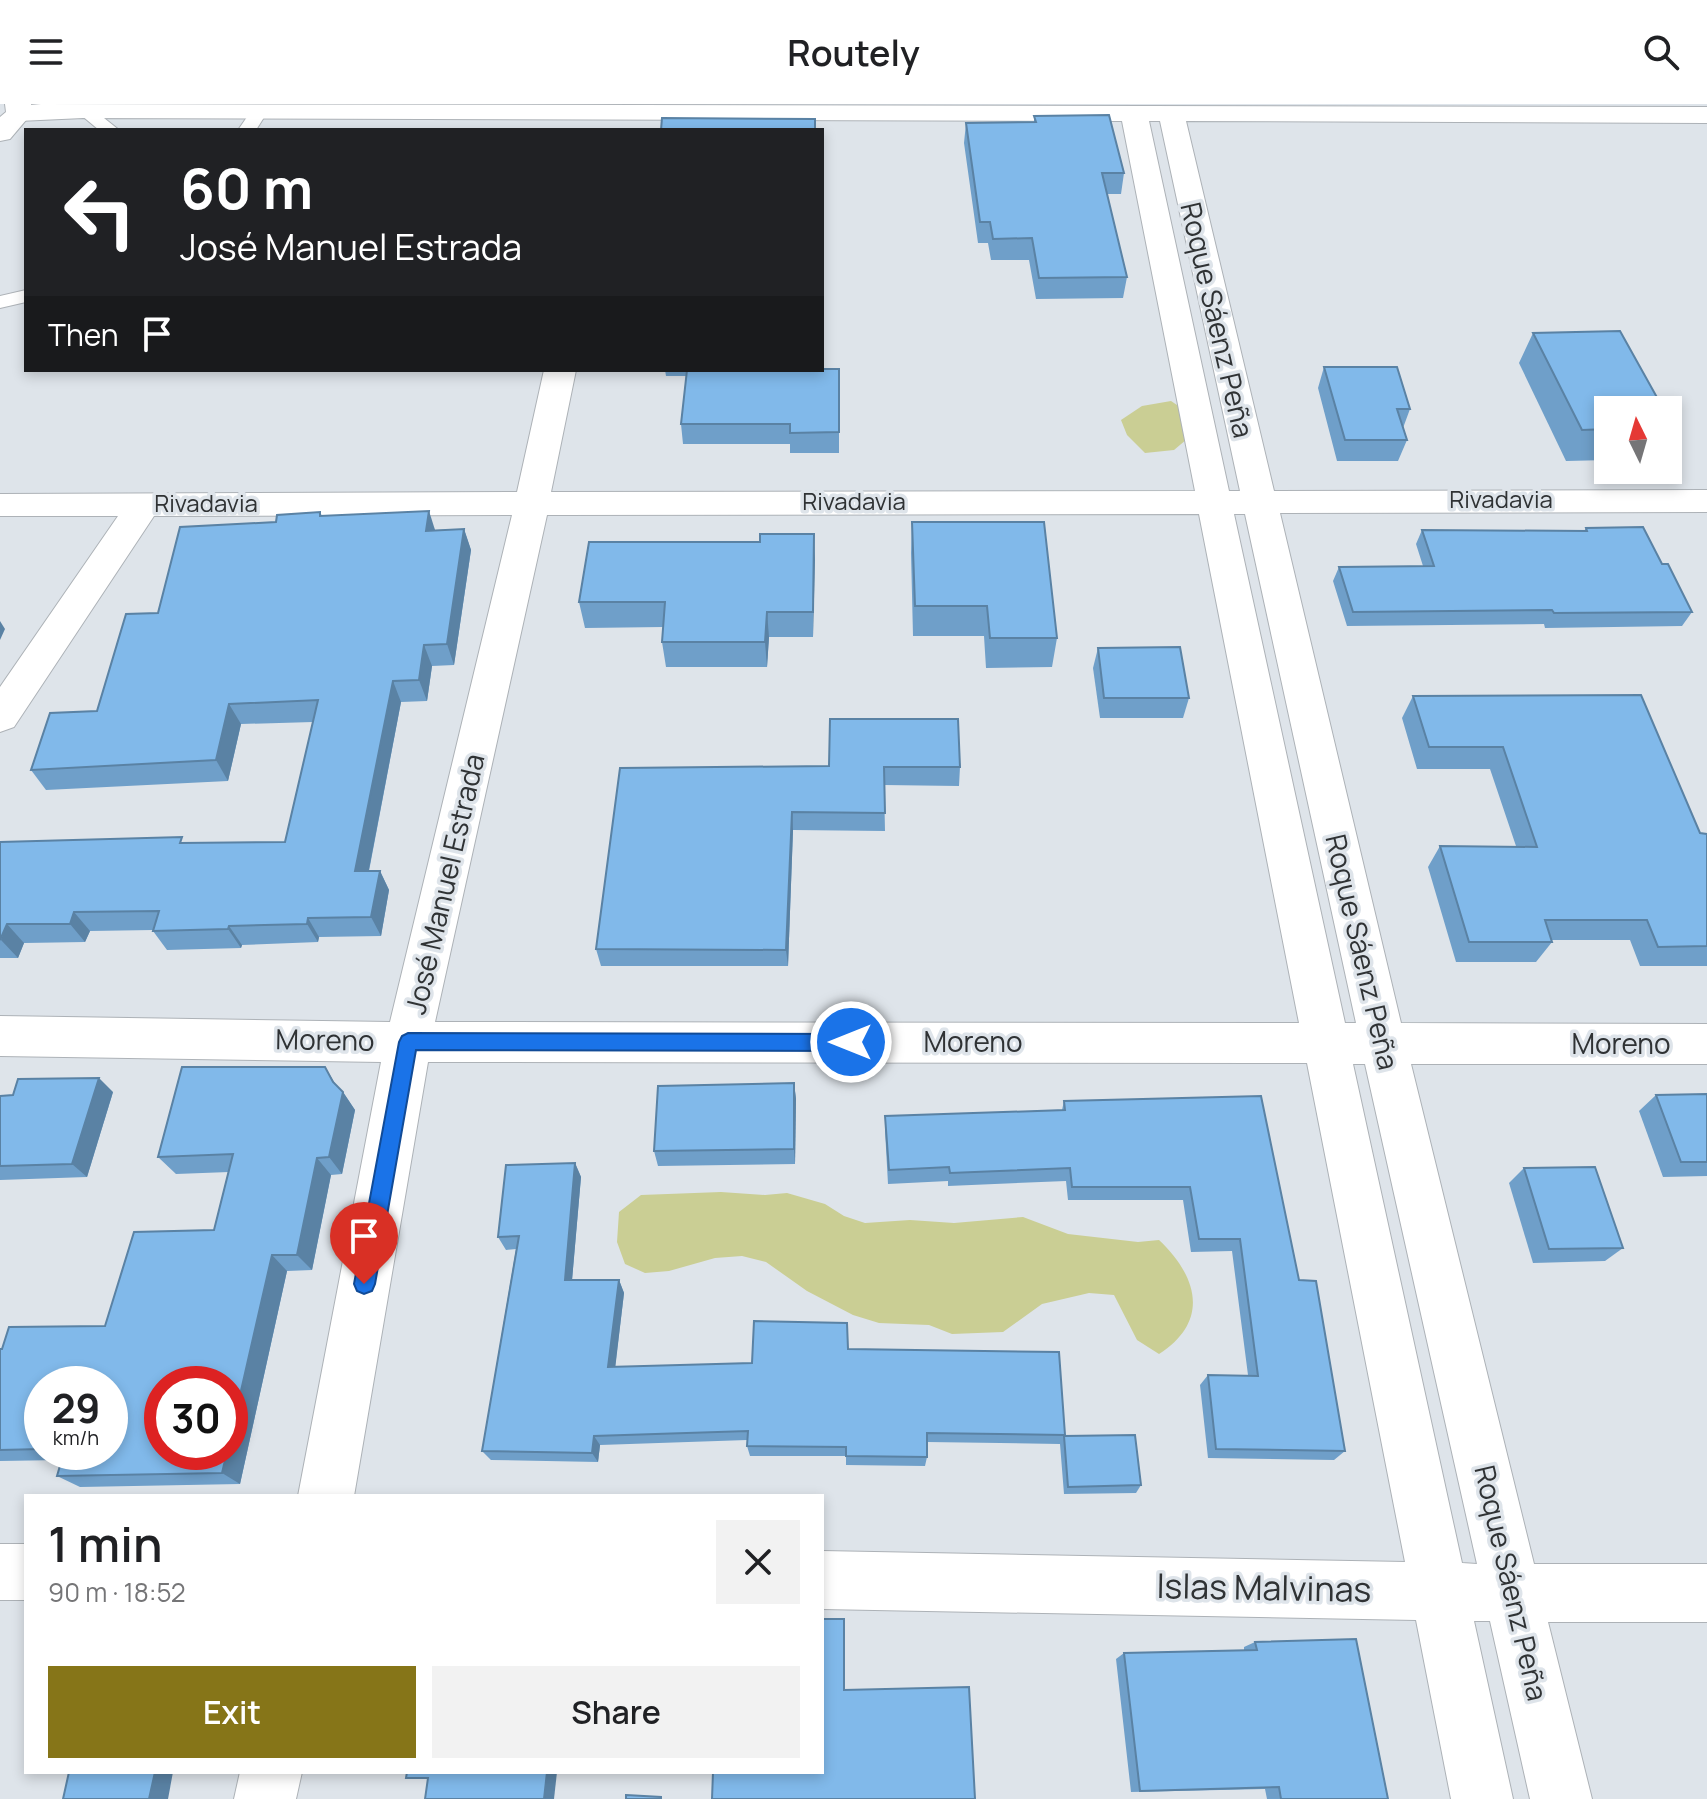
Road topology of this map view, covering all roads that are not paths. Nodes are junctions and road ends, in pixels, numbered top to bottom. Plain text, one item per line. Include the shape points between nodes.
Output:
1 (19, 108) edge
2 (1152, 109) edge
3 (83, 110) junction
4 (1692, 118) edge
5 (254, 120) edge
6 (611, 121) edge
7 (107, 128) edge
8 (0, 133) edge
9 (12, 300) edge
10 (0, 321) edge
11 (560, 372) edge
12 (1214, 500) junction
13 (1258, 500) junction
14 (1707, 501) edge
15 (532, 503) junction
16 (0, 505) edge
17 (144, 505) junction
18 (0, 717) edge
19 (0, 1036) edge
20 (408, 1042) junction
21 (1326, 1043) junction
22 (1383, 1043) junction
23 (1707, 1044) edge
24 (326, 1494) edge
25 (0, 1572) edge
26 (24, 1572) edge
27 (824, 1580) edge
28 (1439, 1591) junction
29 (1514, 1593) junction
30 (1707, 1593) edge
31 (271, 1774) edge
32 (265, 1799) edge
33 (1482, 1799) edge
34 (1561, 1799) edge

1 - 3 street
1 - 8 street
2 - 4 street
2 - 6 street
2 - 12 street, Roque Sáenz Peña
2 - 13 street, Roque Sáenz Peña
3 - 5 street
3 - 7 lane
5 - 6 street
9 - 10 lane
11 - 15 street, José Manuel Estrada
12 - 13 street, Rivadavia
12 - 15 street, Rivadavia
12 - 21 street, Roque Sáenz Peña
13 - 14 street, Rivadavia
13 - 22 street, Roque Sáenz Peña
15 - 17 street, Rivadavia
15 - 20 street, José Manuel Estrada
16 - 17 street, Rivadavia
17 - 18 street
19 - 20 street, Moreno
20 - 21 street, Moreno
20 - 24 street, José Manuel Estrada
21 - 22 street, Moreno
21 - 28 street, Roque Sáenz Peña
22 - 23 street, Moreno
22 - 29 street, Roque Sáenz Peña
25 - 26 street
27 - 28 street, Islas Malvinas
28 - 29 street, Islas Malvinas
28 - 33 street, Roque Sáenz Peña
29 - 30 street, Islas Malvinas
29 - 34 street, Roque Sáenz Peña
31 - 32 street

